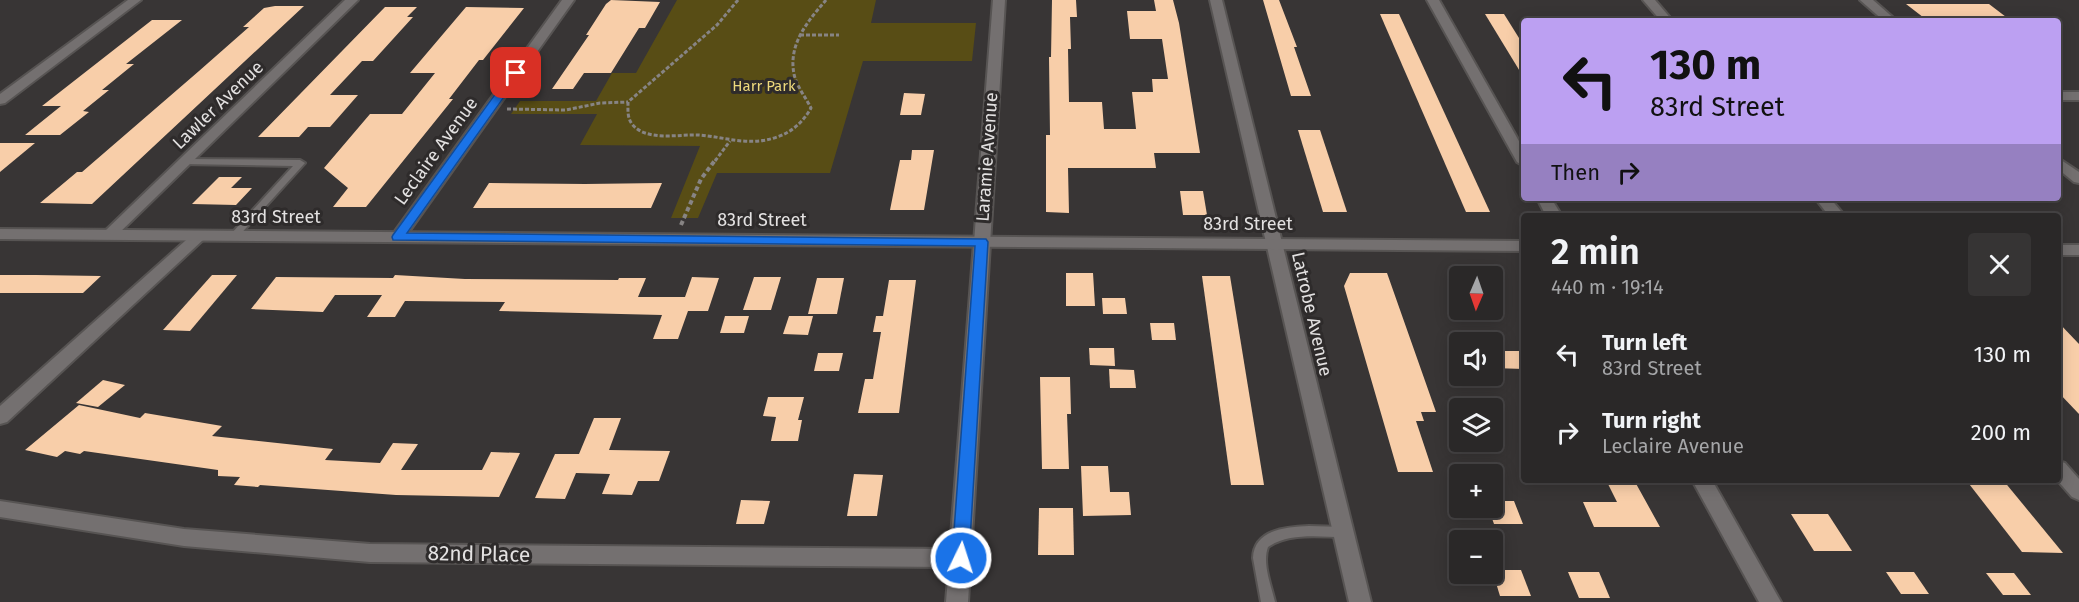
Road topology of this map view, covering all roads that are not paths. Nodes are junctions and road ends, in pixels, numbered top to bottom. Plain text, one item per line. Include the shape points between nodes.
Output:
1 (135, 0) edge
2 (352, 0) edge
3 (568, 0) edge
4 (999, 0) edge
5 (1216, 0) edge
6 (1433, 0) edge
7 (1649, 0) edge
8 (1866, 0) edge
9 (1664, 18) edge
10 (1887, 18) edge
11 (2061, 96) edge
12 (2079, 96) edge
13 (0, 100) edge
14 (1521, 157) edge
15 (186, 162) junction
16 (2061, 164) edge
17 (2079, 179) edge
18 (1824, 201) edge
19 (1834, 213) edge
20 (0, 234) edge
21 (109, 235) junction
22 (199, 236) junction
23 (234, 236) junction
24 (398, 237) junction
25 (981, 242) junction
26 (1276, 244) junction
27 (1521, 246) edge
28 (2061, 250) edge
29 (2079, 250) edge
30 (0, 417) edge
31 (2061, 471) edge
32 (1704, 483) edge
33 (2079, 492) edge
34 (0, 509) edge
35 (1344, 532) junction
36 (961, 558) junction
37 (957, 602) edge
38 (1268, 602) edge
39 (1360, 602) edge
40 (1770, 602) edge

1 - 13 street
2 - 15 street, Lawler Avenue
3 - 24 street, Leclaire Avenue
4 - 25 street, Laramie Avenue
5 - 26 street, Latrobe Avenue
6 - 14 street
7 - 9 street
8 - 10 street
11 - 12 street
15 - 21 street, Lawler Avenue
15 - 23 lane via 300,163
16 - 17 street
18 - 19 street
20 - 21 street, 83rd Street
21 - 22 street, 83rd Street
22 - 23 street, 83rd Street
22 - 30 street
23 - 24 street, 83rd Street
24 - 25 street, 83rd Street
25 - 26 street, 83rd Street
25 - 36 street, Laramie Avenue
26 - 27 street, 83rd Street
26 - 35 street, Latrobe Avenue
28 - 29 street
31 - 33 street
32 - 40 street
34 - 36 street, 82nd Place via 148,535 316,550
35 - 38 lane via 1288,533 1271,536 1264,542 1260,550
35 - 39 street, Latrobe Avenue
36 - 37 street, Laramie Avenue

